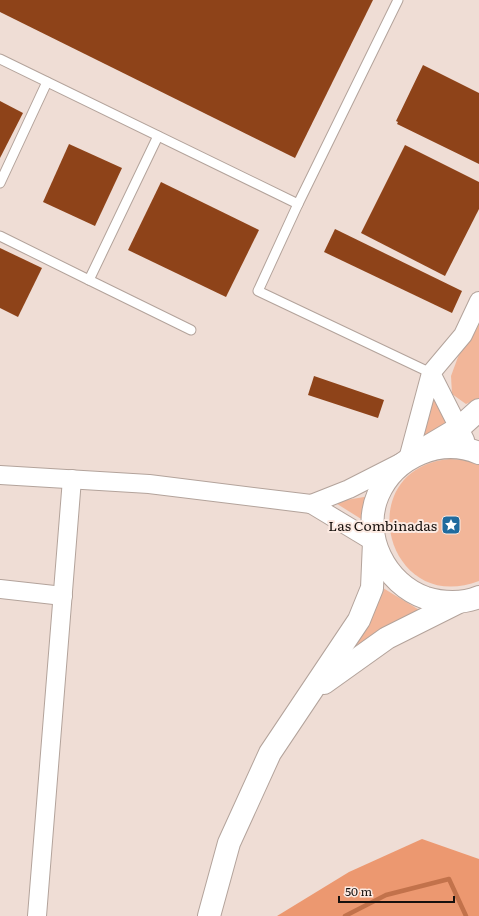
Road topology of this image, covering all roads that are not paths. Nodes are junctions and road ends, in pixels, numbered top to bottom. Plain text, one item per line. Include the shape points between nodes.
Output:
1 (398, 0) edge
2 (0, 59) edge
3 (47, 82) junction
4 (158, 136) junction
5 (0, 183) edge
6 (298, 204) junction
7 (0, 236) edge
8 (89, 280) junction
9 (479, 301) edge
10 (191, 330) dead end
11 (430, 373) junction
12 (479, 410) edge
13 (458, 428) junction
14 (474, 451) edge
15 (408, 459) junction
16 (0, 475) edge
17 (72, 479) junction
18 (311, 504) junction
19 (374, 542) junction
20 (0, 589) edge
21 (63, 596) junction
22 (469, 599) edge
23 (313, 690) junction
24 (37, 916) edge
25 (209, 916) edge

1 - 6 lane
2 - 3 lane
3 - 4 lane
3 - 5 lane
4 - 6 lane
4 - 8 lane
6 - 11 lane via 258,291
7 - 8 lane
8 - 10 lane
9 - 11 street via 463,335
11 - 13 street
11 - 15 street
12 - 13 main road
13 - 14 street
13 - 15 main road
14 - 15 main road via 448,447 434,449
15 - 18 street
15 - 19 main road via 390,474 378,495 372,518
16 - 17 street
17 - 18 street via 149,484
17 - 21 street
18 - 19 street
19 - 22 main road via 382,563 397,581 415,594 437,601
19 - 23 main road via 372,588 359,620
20 - 21 street
21 - 24 street
22 - 23 main road via 387,638
23 - 25 main road via 267,760 229,843

